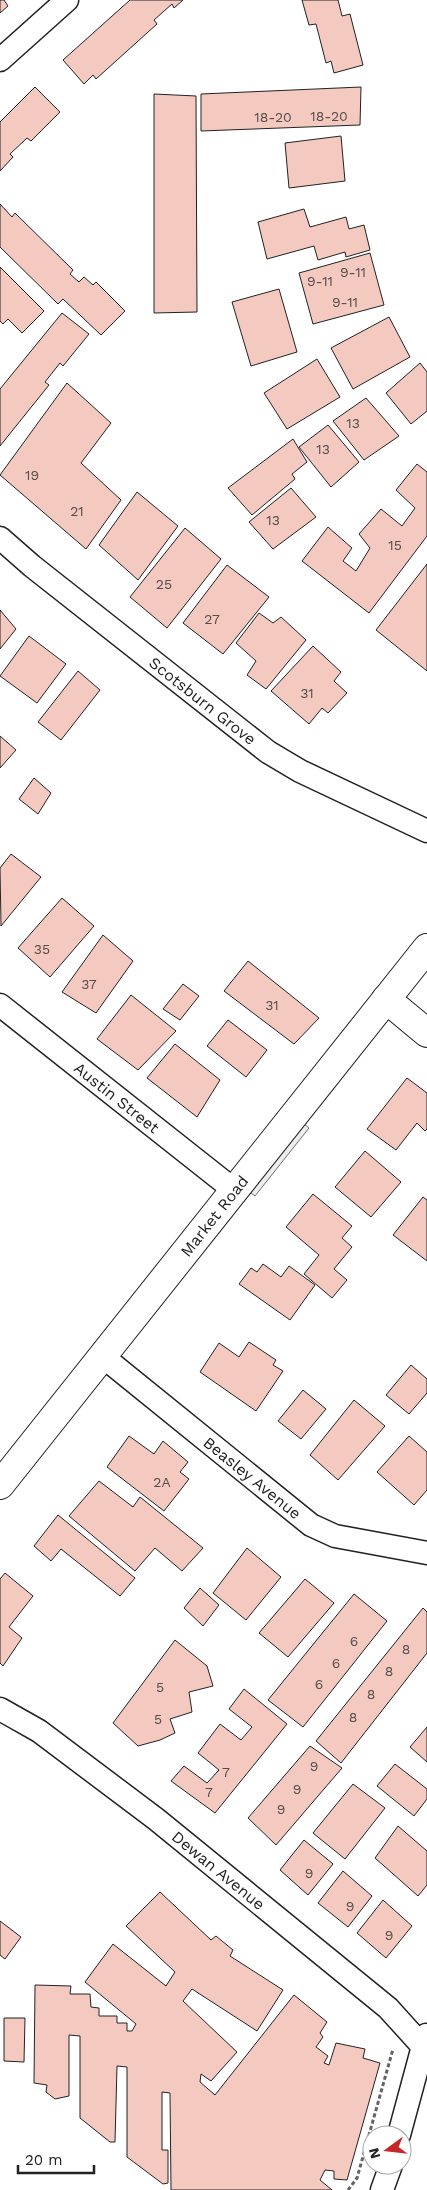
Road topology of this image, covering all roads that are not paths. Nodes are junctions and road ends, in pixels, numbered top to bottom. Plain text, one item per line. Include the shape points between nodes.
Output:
1 (67, 0) edge
2 (0, 60) edge
3 (0, 538) edge
4 (427, 831) edge
5 (427, 948) edge
6 (386, 999) junction
7 (0, 1005) edge
8 (427, 1033) edge
9 (234, 1190) junction
10 (101, 1355) junction
11 (0, 1485) edge
12 (427, 1553) edge
13 (0, 1709) edge
14 (426, 2044) edge
15 (402, 2125) edge
16 (387, 2175) edge
17 (382, 2190) edge

1 - 2 street
3 - 4 street, Scotsburn Grove via 268,752 300,771
5 - 6 street, Market Road
6 - 8 street
6 - 9 street, Market Road
7 - 9 street, Austin Street
9 - 10 street, Market Road
10 - 11 street, Market Road
10 - 12 street, Beasley Avenue via 311,1525 335,1536
13 - 14 street, Dewan Avenue via 39,1730 156,1819 388,2008
14 - 15 street via 417,2064
16 - 17 street

